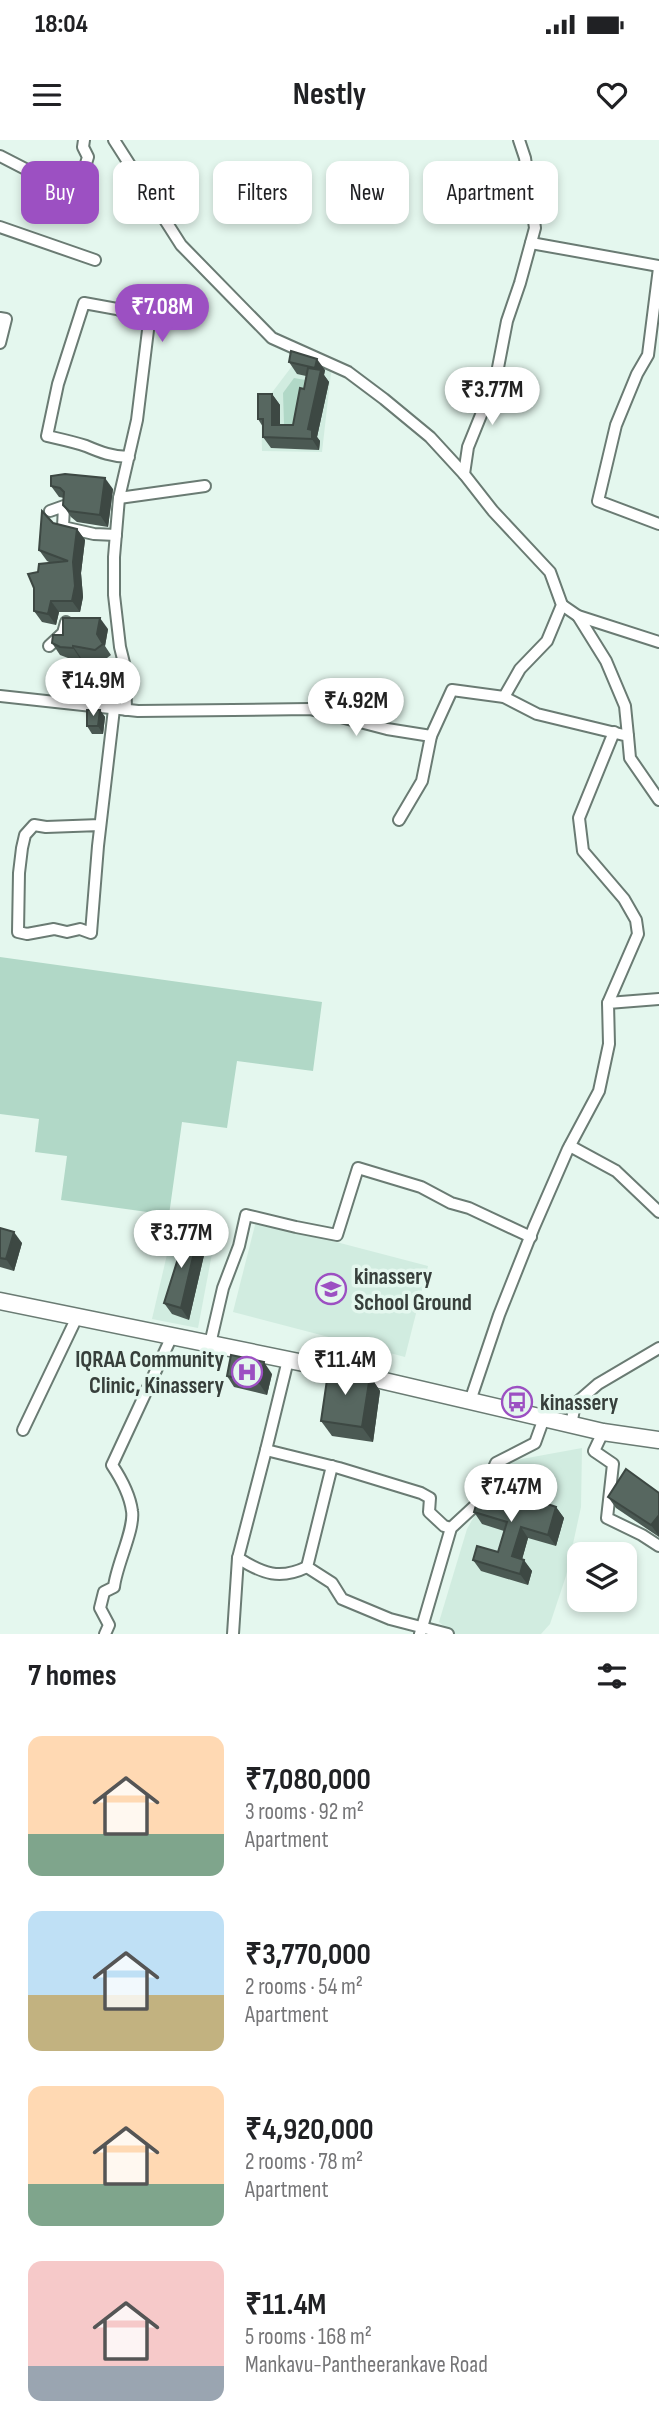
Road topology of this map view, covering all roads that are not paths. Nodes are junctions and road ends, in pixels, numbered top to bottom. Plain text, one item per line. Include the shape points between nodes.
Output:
1 (84, 140) edge
2 (114, 140) edge
3 (519, 140) edge
4 (0, 156) edge
5 (0, 227) edge
6 (531, 243) junction
7 (95, 260) dead end
8 (659, 267) edge
9 (0, 318) edge
10 (0, 342) edge
11 (129, 457) junction
12 (464, 474) junction
13 (205, 485) dead end
14 (120, 498) junction
15 (50, 511) dead end
16 (659, 524) edge
17 (116, 535) junction
18 (562, 605) junction
19 (578, 616) junction
20 (118, 619) junction
21 (101, 620) edge
22 (76, 621) edge
23 (659, 642) edge
24 (50, 646) edge
25 (0, 696) edge
26 (504, 697) junction
27 (120, 709) junction
28 (614, 733) junction
29 (431, 736) junction
30 (628, 736) junction
31 (659, 800) edge
32 (399, 820) dead end
33 (100, 825) junction
34 (659, 999) edge
35 (608, 1003) junction
36 (570, 1146) junction
37 (659, 1212) edge
38 (531, 1237) junction
39 (0, 1301) edge
40 (77, 1317) junction
41 (172, 1336) junction
42 (210, 1344) junction
43 (659, 1348) edge
44 (288, 1360) junction
45 (470, 1401) junction
46 (544, 1418) junction
47 (571, 1425) junction
48 (23, 1430) dead end
49 (603, 1432) junction
50 (658, 1438) edge
51 (266, 1450) junction
52 (332, 1466) junction
53 (451, 1528) junction
54 (659, 1546) edge
55 (238, 1558) junction
56 (307, 1567) junction
57 (421, 1630) edge
58 (105, 1634) edge
59 (233, 1634) edge
60 (448, 1634) edge

1 - 4 street via 88,157 76,195
2 - 12 street via 181,245 272,338 348,372 430,437
3 - 6 street via 526,158 535,228
5 - 7 street
6 - 8 street
6 - 12 street via 507,321 496,378 468,447
8 - 16 street via 648,355 616,425 598,501
9 - 10 street via 6,319
11 - 11 street via 149,322 84,303 47,436
11 - 14 street
12 - 18 street via 550,572
13 - 14 street
14 - 17 street
15 - 17 street via 64,506 63,527
17 - 20 street
18 - 19 street
18 - 26 street via 547,641 520,669
19 - 23 street
19 - 30 street via 606,661 625,706
20 - 21 street
20 - 27 street via 125,667
22 - 24 street via 64,622 63,633
25 - 27 street
26 - 28 street via 537,714
26 - 29 street via 452,690
27 - 29 street via 310,709
27 - 33 street
28 - 30 street
28 - 35 street via 579,818 583,851 636,920 638,934
29 - 32 street via 422,781
30 - 31 street via 629,758
33 - 33 street via 92,933 80,929 18,932 25,835 34,825
34 - 35 street
35 - 36 street via 608,1044 599,1091
36 - 37 street via 616,1171
36 - 38 street
38 - 42 street via 421,1187 358,1168 337,1235 246,1214
38 - 45 street
39 - 40 main road
40 - 41 main road
40 - 48 street
41 - 42 main road
41 - 58 street via 111,1465 133,1512 114,1587 104,1591 100,1608 109,1625
42 - 44 main road
43 - 47 street via 598,1384 575,1404
44 - 45 main road
44 - 51 street
45 - 46 main road
46 - 47 main road
46 - 53 street via 536,1443 496,1463 478,1503
47 - 49 main road
49 - 50 main road
49 - 54 street via 594,1451 613,1464 607,1518
51 - 52 street
51 - 55 street
52 - 53 street via 430,1498 429,1512
52 - 56 street
53 - 57 street
55 - 56 street via 256,1569 289,1576
55 - 59 street
56 - 57 street via 332,1583 342,1599
57 - 60 street

